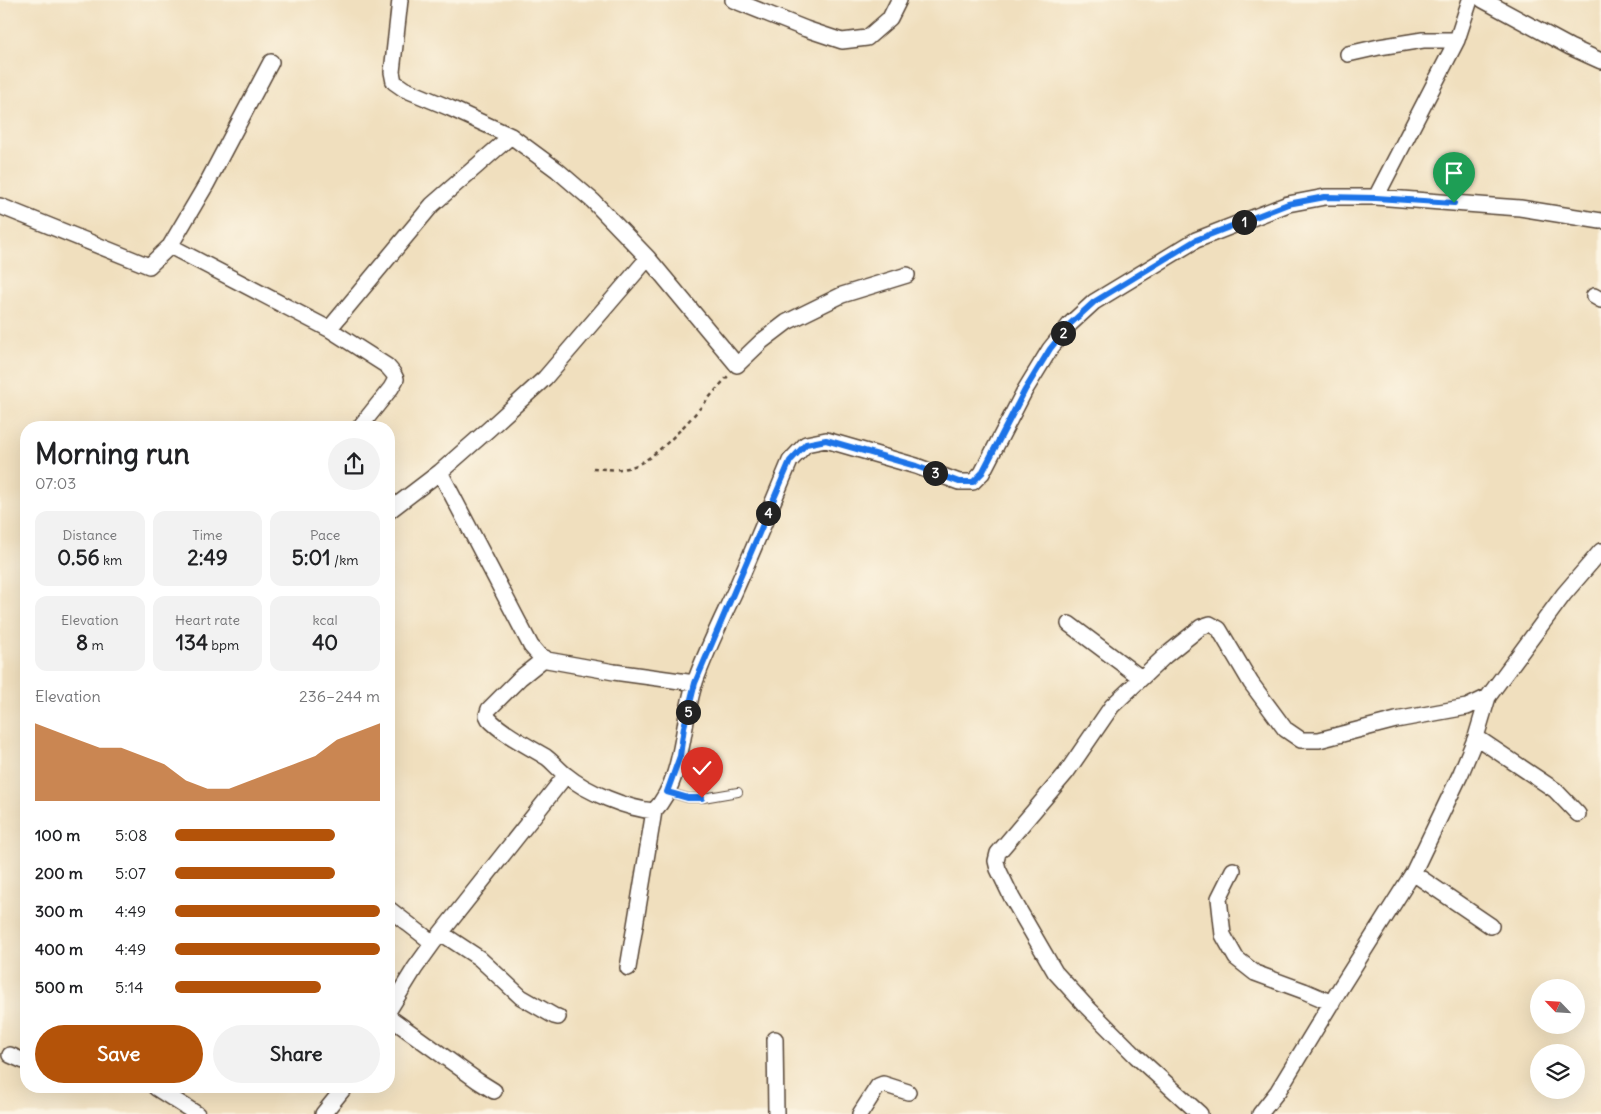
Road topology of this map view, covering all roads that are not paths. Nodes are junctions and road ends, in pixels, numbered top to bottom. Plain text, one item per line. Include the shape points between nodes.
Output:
1 (400, 0) edge
2 (733, 0) edge
3 (899, 0) edge
4 (1470, 0) edge
5 (1483, 0) edge
6 (1457, 40) junction
7 (1348, 54) dead end
8 (1601, 61) edge
9 (271, 62) dead end
10 (511, 136) junction
11 (1376, 198) junction
12 (0, 206) edge
13 (1601, 222) edge
14 (170, 246) junction
15 (648, 258) junction
16 (907, 275) dead end
17 (329, 329) junction
18 (365, 421) edge
19 (440, 472) junction
20 (395, 506) edge
21 (1601, 551) edge
22 (1069, 624) dead end
23 (545, 658) junction
24 (1142, 678) junction
25 (695, 683) junction
26 (1488, 697) junction
27 (1476, 737) junction
28 (566, 775) junction
29 (667, 792) junction
30 (738, 792) dead end
31 (654, 811) junction
32 (1578, 814) dead end
33 (1233, 870) dead end
34 (1414, 873) junction
35 (395, 913) edge
36 (1491, 926) dead end
37 (437, 938) junction
38 (628, 968) dead end
39 (395, 1000) edge
40 (1332, 1003) junction
41 (558, 1017) dead end
42 (395, 1021) edge
43 (774, 1039) dead end
44 (10, 1055) dead end
45 (20, 1059) edge
46 (494, 1091) dead end
47 (908, 1092) dead end
48 (164, 1093) edge
49 (340, 1093) edge
50 (197, 1114) edge
51 (323, 1114) edge
52 (776, 1114) edge
53 (860, 1114) edge
54 (1200, 1114) edge
55 (1260, 1114) edge

1 - 10 street via 392,72 394,82
2 - 3 street via 842,41 868,38 890,18
4 - 6 street
5 - 8 street
6 - 7 street via 1423,40
6 - 11 street
9 - 14 street
10 - 15 street via 593,201
10 - 17 street via 432,204
11 - 13 street via 1520,208
11 - 25 street via 1325,197 1288,204 1196,240 1094,302 1050,349 982,473 973,482 959,482 826,440 806,444 790,461
12 - 14 street via 143,265 148,266
14 - 17 street
15 - 16 street via 737,365 787,322 842,295
15 - 19 street via 545,378
17 - 18 street via 393,372 396,380
19 - 20 street
19 - 23 street via 532,646
21 - 26 street via 1564,594
22 - 24 street
23 - 25 street
23 - 28 street via 520,678 489,709 487,716 491,722 549,759
24 - 26 street via 1201,627 1210,624 1219,629 1251,683 1285,729 1301,740 1319,740 1396,720 1467,707
24 - 54 street via 1112,706 1066,772 998,853 996,861 1012,898 1056,972 1136,1056
25 - 29 street via 680,756
26 - 27 street
27 - 32 street via 1555,790
27 - 34 street
28 - 31 street via 584,788 640,810
28 - 37 street
29 - 30 lane via 688,798
29 - 31 street
31 - 38 street
33 - 40 street via 1219,898 1223,935 1236,958 1255,973
34 - 36 street
34 - 40 street
35 - 37 street
37 - 39 street
37 - 41 street via 479,958 521,998
40 - 55 street via 1278,1092
42 - 46 street
43 - 52 street
44 - 45 street
47 - 53 street via 883,1084 878,1086
48 - 50 street
49 - 51 street

